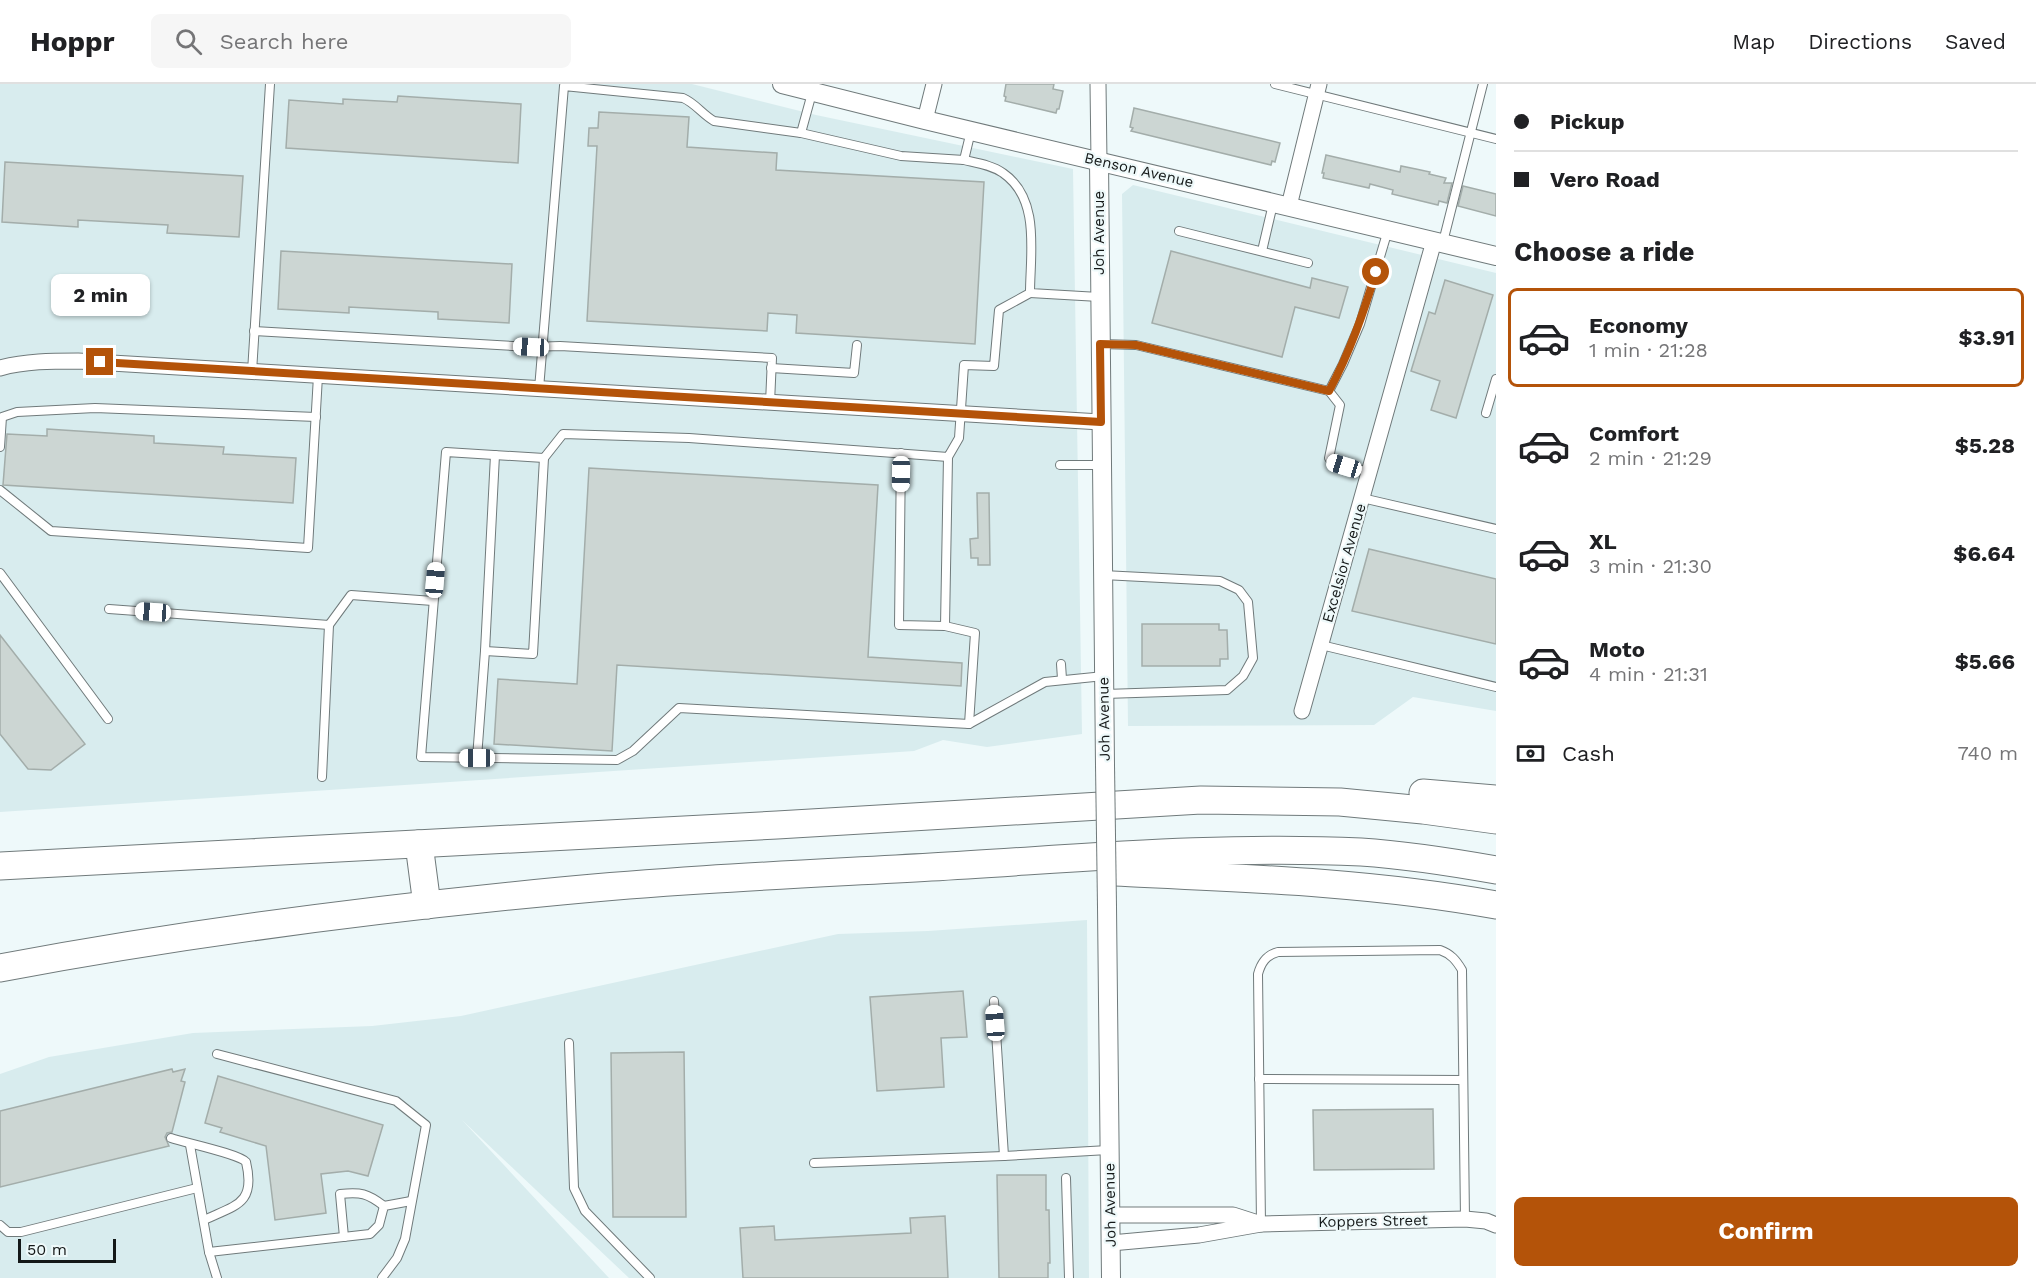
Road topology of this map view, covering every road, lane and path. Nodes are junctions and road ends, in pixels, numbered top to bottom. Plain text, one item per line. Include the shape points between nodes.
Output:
1 (270, 84) edge
2 (782, 84) edge
3 (934, 84) edge
4 (1098, 84) edge
5 (1275, 84) edge
6 (1483, 84) edge
7 (1318, 89) edge
8 (813, 92) junction
9 (925, 120) junction
10 (971, 131) junction
11 (801, 133) junction
12 (1471, 133) junction
13 (1496, 139) edge
14 (964, 160) junction
15 (1099, 160) junction
16 (1281, 205) junction
17 (1388, 230) junction
18 (1179, 231) dead end
19 (1438, 242) junction
20 (1262, 251) junction
21 (1496, 256) edge
22 (1308, 263) dead end
23 (1030, 294) junction
24 (1099, 297) junction
25 (254, 331) junction
26 (1100, 344) junction
27 (857, 345) dead end
28 (543, 347) junction
29 (0, 368) edge
30 (771, 368) junction
31 (252, 372) junction
32 (318, 376) junction
33 (1496, 380) edge
34 (539, 389) junction
35 (1329, 391) junction
36 (771, 403) junction
37 (1486, 413) dead end
38 (961, 415) junction
39 (316, 417) junction
40 (1101, 422) junction
41 (0, 447) edge
42 (901, 453) junction
43 (495, 455) junction
44 (948, 457) junction
45 (544, 458) junction
46 (1060, 465) dead end
47 (1101, 465) junction
48 (1369, 472) junction
49 (0, 490) edge
50 (1362, 498) junction
51 (1496, 529) edge
52 (0, 573) edge
53 (1102, 575) junction
54 (433, 601) junction
55 (109, 609) dead end
56 (329, 625) junction
57 (945, 626) junction
58 (1321, 645) junction
59 (485, 651) junction
60 (1061, 664) dead end
61 (1062, 679) junction
62 (1104, 685) junction
63 (1496, 687) edge
64 (1302, 711) dead end
65 (108, 719) dead end
66 (969, 724) junction
67 (477, 758) junction
68 (322, 777) dead end
69 (1496, 799) edge
70 (1063, 807) junction
71 (1496, 820) edge
72 (419, 844) junction
73 (963, 865) junction
74 (5, 866) edge
75 (1496, 870) edge
76 (427, 904) junction
77 (1496, 907) edge
78 (0, 968) edge
79 (994, 1000) dead end
80 (569, 1043) dead end
81 (217, 1054) dead end
82 (1259, 1079) junction
83 (1463, 1080) junction
84 (171, 1138) dead end
85 (189, 1145) junction
86 (1110, 1150) junction
87 (1004, 1156) junction
88 (814, 1163) dead end
89 (1066, 1178) dead end
90 (197, 1188) junction
91 (411, 1201) junction
92 (384, 1206) junction
93 (1111, 1215) junction
94 (1465, 1219) junction
95 (204, 1220) junction
96 (1491, 1223) edge
97 (1261, 1224) junction
98 (0, 1225) edge
99 (344, 1237) junction
100 (1111, 1243) junction
101 (209, 1252) junction
102 (217, 1278) edge
103 (382, 1278) edge
104 (650, 1278) edge
105 (1069, 1278) edge
106 (1111, 1278) edge

1 - 25 lane
2 - 8 street, Benson Avenue
3 - 9 street
4 - 15 street
5 - 7 lane
6 - 12 lane
7 - 12 lane
7 - 16 street
8 - 9 street, Benson Avenue
8 - 11 lane
9 - 10 street, Benson Avenue
10 - 14 lane
10 - 15 street, Benson Avenue
11 - 14 lane via 901,156
11 - 28 lane via 714,121 683,98 564,86
12 - 13 lane
12 - 19 lane
14 - 23 lane via 1002,172 1023,194 1030,227
15 - 16 street, Benson Avenue
15 - 24 street, Joh Avenue
16 - 17 street, Benson Avenue
16 - 20 lane
17 - 19 street, Benson Avenue
17 - 35 lane via 1360,324
18 - 20 lane
19 - 21 street, Benson Avenue
19 - 48 street, Excelsior Avenue
20 - 22 lane
23 - 24 lane
23 - 38 lane via 999,310 994,366 964,365
24 - 26 street, Joh Avenue
25 - 28 lane
25 - 31 lane
26 - 35 lane via 1136,345
26 - 40 street, Joh Avenue
27 - 30 lane via 855,373
28 - 30 lane via 772,358
28 - 34 lane
29 - 31 street via 78,361
30 - 36 lane
31 - 32 street
32 - 34 street
32 - 39 lane
33 - 37 lane
34 - 36 street
35 - 48 lane via 1340,405 1329,458
36 - 38 street
38 - 40 street
38 - 44 lane via 959,438
39 - 41 lane via 95,408 17,412 2,417
39 - 49 lane via 308,548 51,531
40 - 47 street, Joh Avenue
42 - 44 lane
42 - 45 lane via 689,438 563,434
42 - 57 lane via 899,625
43 - 45 lane
43 - 54 lane via 446,452
43 - 59 lane
44 - 57 lane
45 - 59 lane via 533,654
46 - 47 lane
47 - 53 street, Joh Avenue
48 - 50 street, Excelsior Avenue
50 - 51 lane
50 - 58 street, Excelsior Avenue
52 - 65 lane
53 - 62 street, Joh Avenue
53 - 62 lane via 1220,581 1239,590 1248,602 1252,658 1243,676 1227,690
54 - 56 lane via 351,595
54 - 67 lane via 421,757
55 - 56 lane
56 - 68 lane
57 - 66 lane via 975,633
58 - 63 lane
58 - 64 street, Excelsior Avenue
59 - 67 lane
60 - 61 lane
61 - 62 lane
61 - 66 lane via 1045,682
62 - 86 street, Joh Avenue, bridge
66 - 67 lane via 679,708 633,751 617,760
69 - 70 highway via 1304,790
70 - 71 highway via 1201,800 1304,801
70 - 72 highway
72 - 74 highway
72 - 76 highway
73 - 75 highway via 1300,851 1366,853
73 - 76 highway via 704,880
73 - 77 highway via 1339,884 1448,896
76 - 78 highway via 142,943
79 - 87 lane
80 - 104 lane via 574,1188 585,1211
81 - 91 lane via 396,1101 417,1115 426,1125
82 - 83 lane
82 - 83 lane via 1257,974 1272,953 1440,951 1452,956 1462,970
82 - 97 lane
83 - 94 lane
84 - 85 lane
85 - 90 lane
85 - 95 lane via 239,1156 247,1166 246,1196
86 - 87 lane
86 - 93 street, Joh Avenue
87 - 88 lane
89 - 105 lane
90 - 95 lane
90 - 98 lane via 21,1232 8,1232
91 - 92 lane
91 - 103 lane via 402,1248
92 - 99 lane via 379,1225 370,1234
92 - 99 lane via 368,1194 340,1194
93 - 97 street, Koppers Street via 1233,1215
93 - 100 street, Joh Avenue
94 - 96 street, Koppers Street
94 - 97 street, Koppers Street
95 - 101 lane
97 - 100 street, Koppers Street via 1199,1235
99 - 101 lane
100 - 106 street, Joh Avenue
101 - 102 lane

